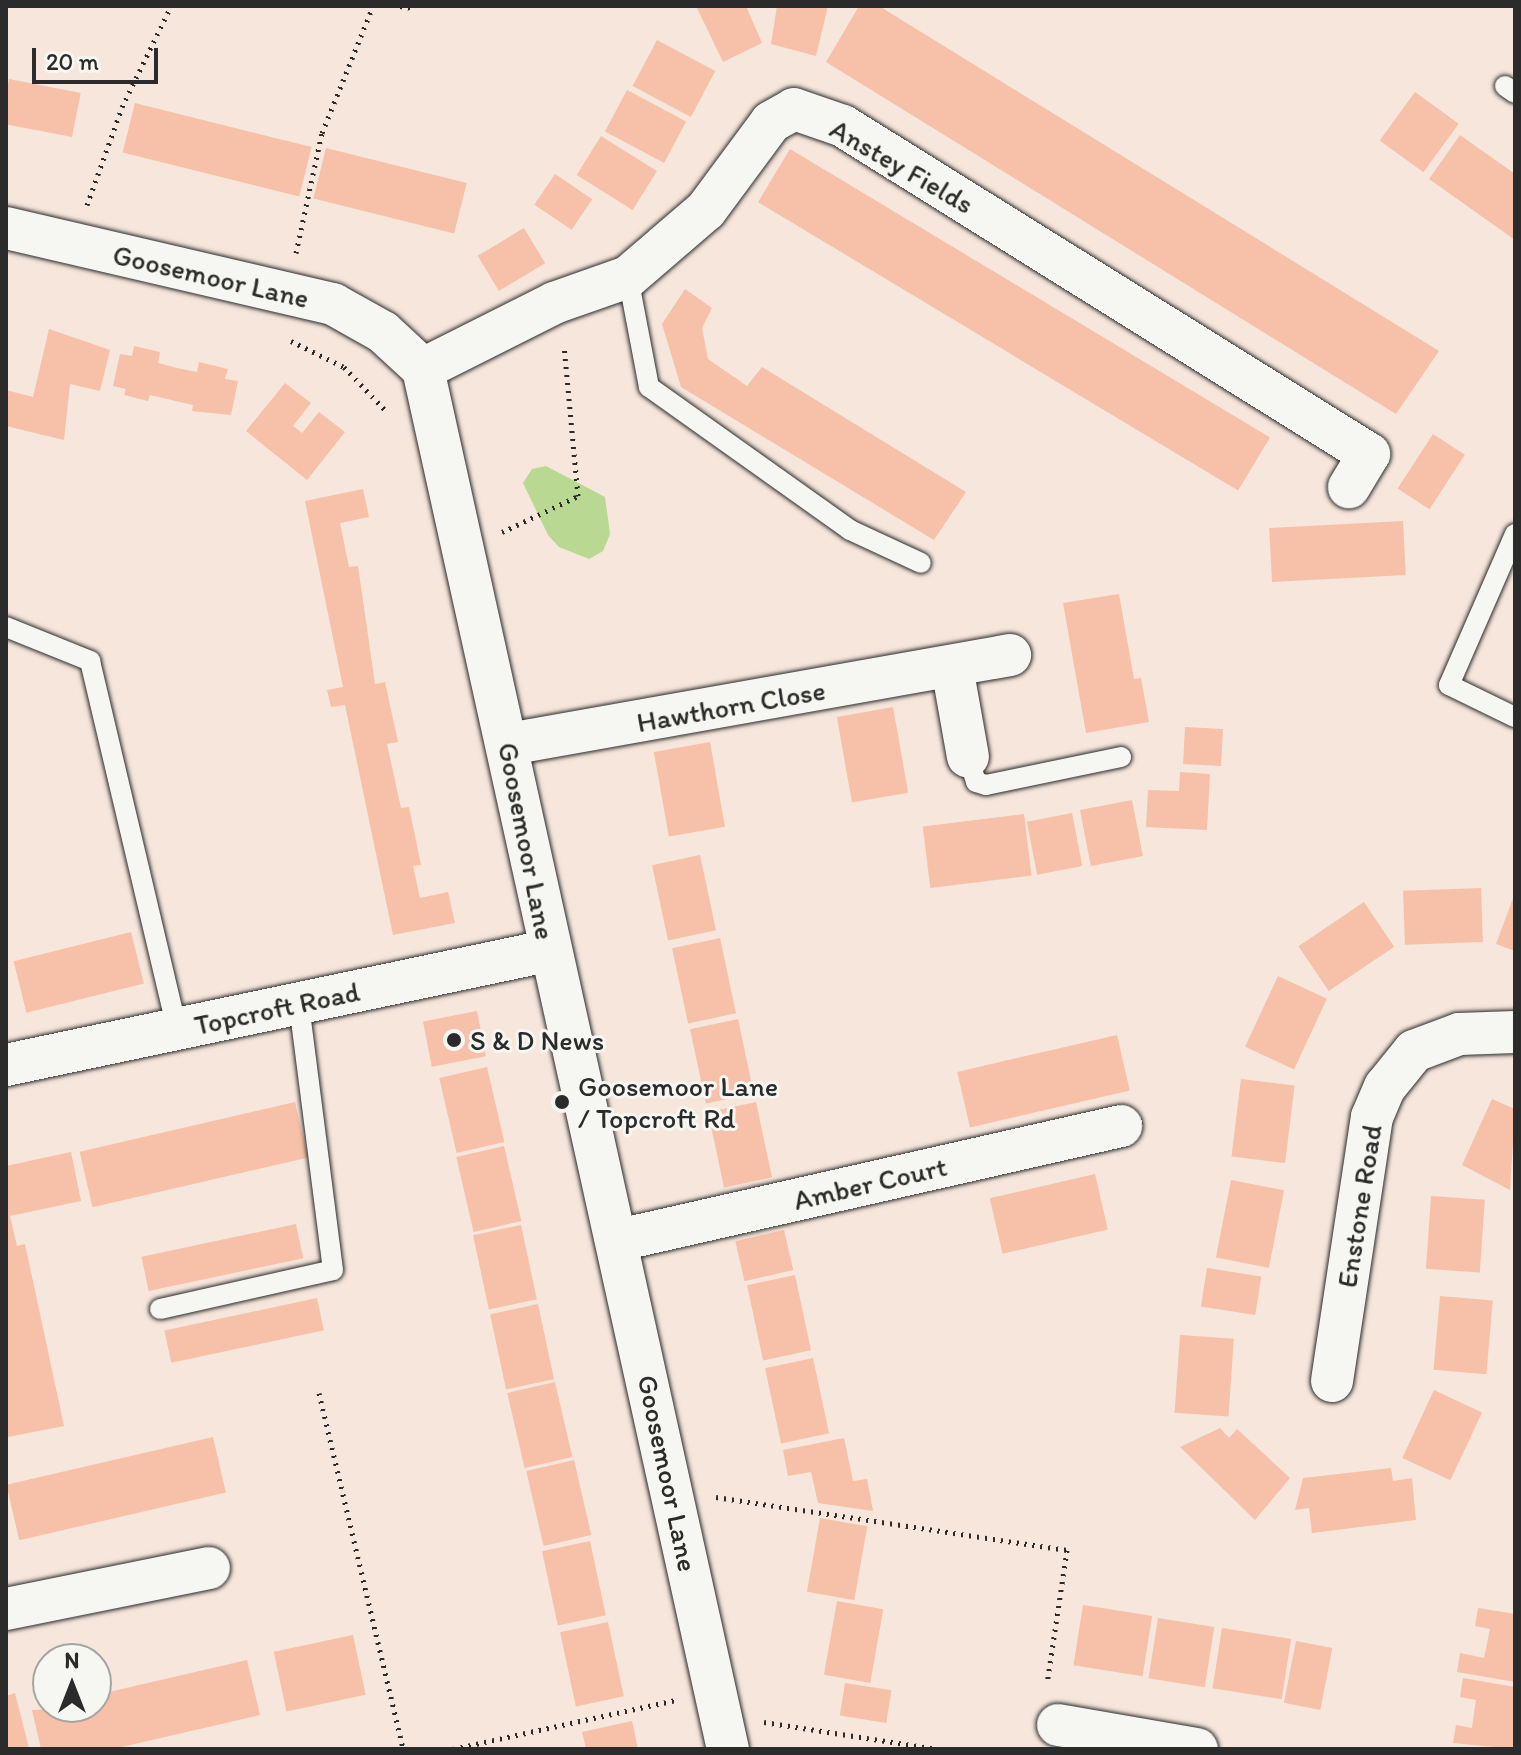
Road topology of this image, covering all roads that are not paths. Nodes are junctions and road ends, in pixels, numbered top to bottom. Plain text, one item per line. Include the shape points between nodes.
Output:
1 (6, 228) edge
2 (628, 277) junction
3 (423, 369) junction
4 (1349, 487) dead end
5 (1515, 534) edge
6 (921, 563) dead end
7 (1507, 574) edge
8 (6, 627) edge
9 (1010, 655) dead end
10 (952, 667) junction
11 (1515, 717) edge
12 (509, 744) junction
13 (968, 757) joint
14 (1121, 757) dead end
15 (547, 951) junction
16 (299, 1003) junction
17 (177, 1029) junction
18 (1515, 1032) edge
19 (6, 1065) edge
20 (1121, 1126) dead end
21 (619, 1240) junction
22 (160, 1309) dead end
23 (1332, 1381) dead end
24 (209, 1568) dead end
25 (6, 1609) edge
26 (1052, 1712) road end
27 (721, 1718) edge
28 (1197, 1749) edge

1 - 3 street, Goosemoor Lane via 333,304 383,332
2 - 3 street, Anstey Fields via 554,303
2 - 4 street, Anstey Fields via 706,210 771,122 794,109 843,126 1369,454
2 - 6 lane via 649,387 850,530
3 - 12 street, Goosemoor Lane
5 - 7 lane
7 - 11 lane via 1449,685
8 - 17 lane via 90,661
9 - 10 street, Hawthorn Close
10 - 12 street, Hawthorn Close
10 - 13 street
12 - 15 street, Goosemoor Lane via 540,882
13 - 14 lane via 976,782 986,785
15 - 16 street, Topcroft Road
15 - 21 street, Goosemoor Lane
16 - 17 street, Topcroft Road
16 - 22 lane via 333,1270
17 - 19 street, Topcroft Road
18 - 23 street, Enstone Road via 1459,1034 1414,1051 1385,1087 1372,1117
20 - 21 street, Amber Court
21 - 27 street, Goosemoor Lane
24 - 25 street
26 - 28 street

